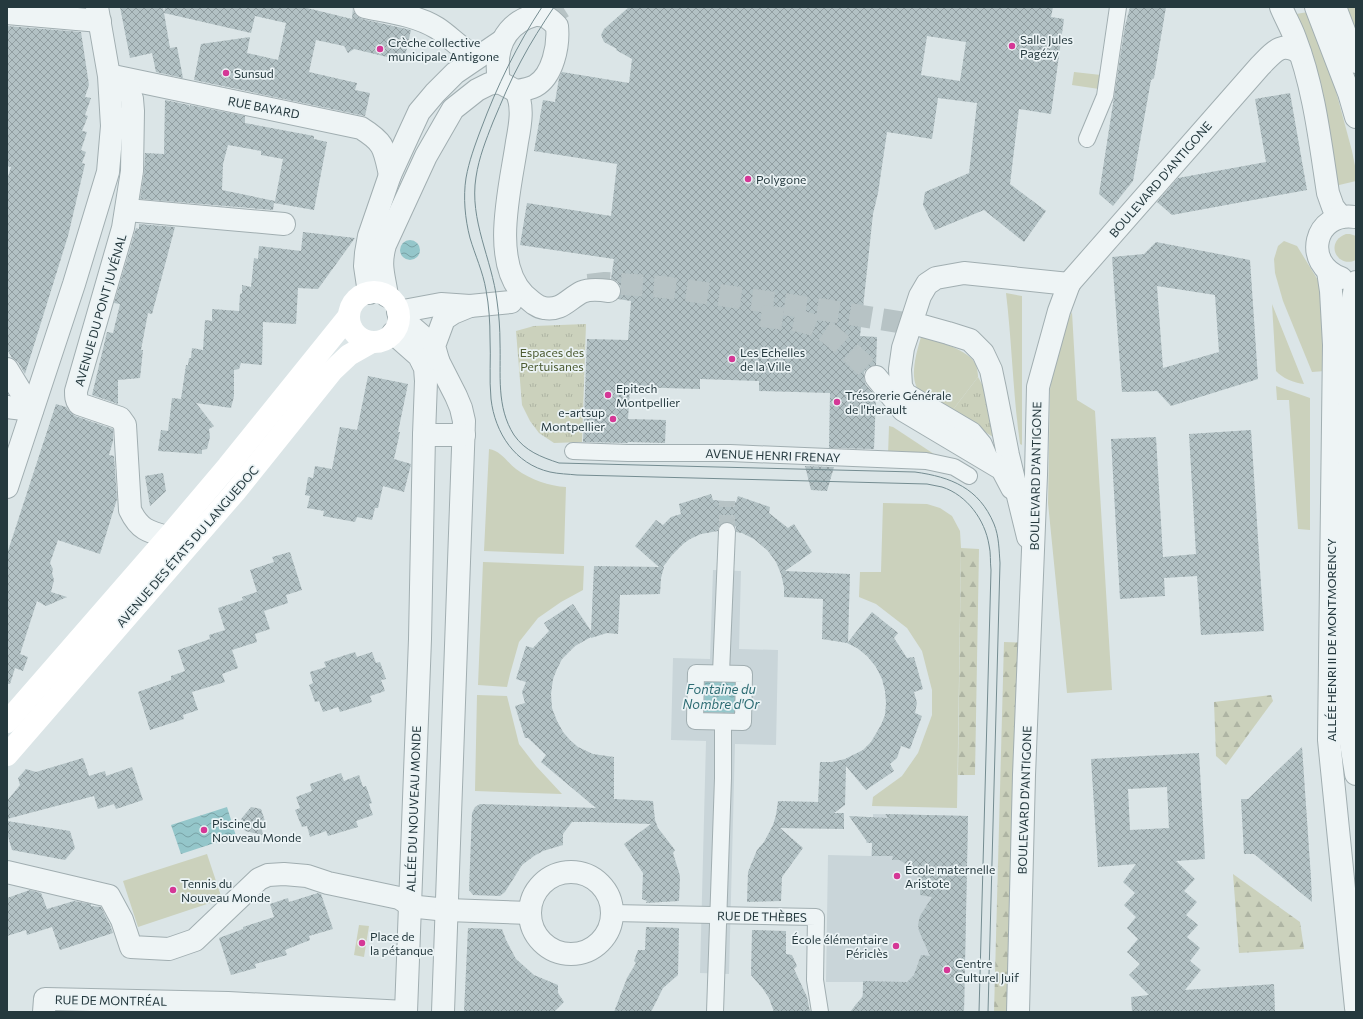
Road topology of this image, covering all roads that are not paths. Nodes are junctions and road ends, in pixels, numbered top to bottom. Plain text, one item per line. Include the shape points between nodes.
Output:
1 (365, 7) edge
2 (1118, 7) edge
3 (1316, 7) edge
4 (1335, 7) edge
5 (537, 11) edge
6 (1283, 12) edge
7 (7, 13) edge
8 (98, 14) edge
9 (502, 41) junction
10 (477, 57) junction
11 (1302, 61) junction
12 (1356, 62) edge
13 (117, 77) junction
14 (508, 87) junction
15 (1356, 117) edge
16 (1087, 139) dead end
17 (390, 176) junction
18 (127, 210) junction
19 (1348, 217) edge
20 (284, 224) dead end
21 (1328, 272) junction
22 (1356, 278) edge
23 (1070, 282) junction
24 (1356, 282) edge
25 (609, 291) tunnel mouth
26 (512, 302) dead end
27 (470, 306) junction
28 (389, 310) junction
29 (349, 316) junction
30 (923, 326) tunnel mouth
31 (372, 342) junction
32 (438, 362) junction
33 (7, 369) edge
34 (876, 377) tunnel mouth
35 (7, 407) edge
36 (32, 410) junction
37 (424, 434) junction
38 (464, 435) junction
39 (573, 451) dead end
40 (987, 459) junction
41 (969, 476) dead end
42 (7, 487) edge
43 (1018, 500) junction
44 (726, 531) tunnel mouth
45 (168, 537) junction
46 (1034, 559) junction
47 (721, 673) junction
48 (7, 722) edge
49 (723, 722) junction
50 (7, 755) edge
51 (1356, 774) edge
52 (7, 872) edge
53 (410, 905) junction
54 (447, 910) junction
55 (530, 913) junction
56 (612, 914) junction
57 (718, 915) junction
58 (228, 1007) edge
59 (1356, 1008) edge
60 (44, 1012) edge
61 (406, 1012) edge
62 (443, 1012) edge
63 (715, 1012) edge
64 (820, 1012) edge
65 (1018, 1012) edge

1 - 10 street via 424,21
2 - 16 street via 1106,96
3 - 15 street via 1350,93
4 - 12 street
5 - 9 street via 508,31
5 - 14 street via 557,26 557,49 546,76 536,86
6 - 11 street via 1295,37
7 - 8 street
8 - 13 street, AVENUE DU PONT JUVÉNAL
9 - 10 street
9 - 14 street via 498,65
10 - 17 street via 456,73 419,112
11 - 19 street via 1311,90 1328,193 1333,207
11 - 23 street, BOULEVARD D'ANTIGONE via 1293,48 1286,46 1274,52
13 - 17 street, RUE BAYARD via 361,128 381,143
13 - 18 street, AVENUE DU PONT JUVÉNAL via 132,99 133,111 132,171
13 - 36 street, AVENUE DU PONT JUVÉNAL via 108,172
14 - 25 street via 520,98 520,124 505,237 508,267 513,280 528,298 543,308 556,308 583,292
14 - 28 street via 489,84 453,109 426,156 381,256
17 - 28 street via 366,253 366,266
18 - 20 street
18 - 45 street, AVENUE DU PONT JUVÉNAL via 76,391 77,401 120,418 125,425 130,510 133,518 148,531
19 - 21 street via 1325,226 1319,234 1318,254
21 - 22 street via 1342,278
21 - 59 street, ALLÉE HENRI II DE MONTMORENCY via 1334,345 1329,740
23 - 40 street via 964,273 936,278 927,284 920,296 904,348 900,369 901,386 906,394 971,433 981,445
23 - 46 street, BOULEVARD D'ANTIGONE via 1059,311 1038,387
24 - 51 street, ALLÉE HENRI II DE MONTMORENCY via 1351,310 1350,339 1349,698 1350,736
26 - 27 street
27 - 28 street via 441,304
27 - 32 street via 444,319 434,346
28 - 29 main road via 362,296 355,301
28 - 31 main road via 387,338
28 - 32 street via 420,334 430,345
28 - 37 street, ALLÉE DU NOUVEAU MONDE via 425,368
29 - 31 main road via 353,331 364,340
29 - 45 main road, AVENUE DES ÉTATS DU LANGUEDOC
30 - 43 street via 970,340 983,353 991,370
31 - 50 main road, AVENUE DES ÉTATS DU LANGUEDOC via 349,355 332,371 234,492
32 - 38 street via 461,408
33 - 36 street
34 - 40 street via 903,410
35 - 36 street
36 - 42 street, AVENUE DU PONT JUVÉNAL
37 - 38 street
37 - 53 street, ALLÉE DU NOUVEAU MONDE via 420,639
38 - 54 street
39 - 41 street, AVENUE HENRI FRENAY via 738,453 926,461 954,467
40 - 43 street via 1002,469
43 - 46 street
44 - 47 street
45 - 48 main road, AVENUE DES ÉTATS DU LANGUEDOC
46 - 65 street, BOULEVARD D'ANTIGONE
47 - 49 street via 744,674 743,722
47 - 49 street via 696,673 695,721
49 - 57 street
52 - 53 street, ALLÉE DU NOUVEAU MONDE via 109,896 122,920 131,947 169,950 195,940 259,879 268,875 307,876 399,898
53 - 54 street
53 - 61 street
54 - 55 street
54 - 62 street
55 - 56 street via 535,934 542,942 560,953 571,954 591,948 600,942 606,934
55 - 56 street via 535,893 542,884 550,877 571,872 582,873 600,884 611,903
56 - 57 street, RUE DE THÈBES
57 - 63 street
57 - 64 street, RUE DE THÈBES via 816,917 814,980
58 - 60 street, RUE DE MONTRÉAL via 44,999
58 - 61 street, RUE DE MONTRÉAL

